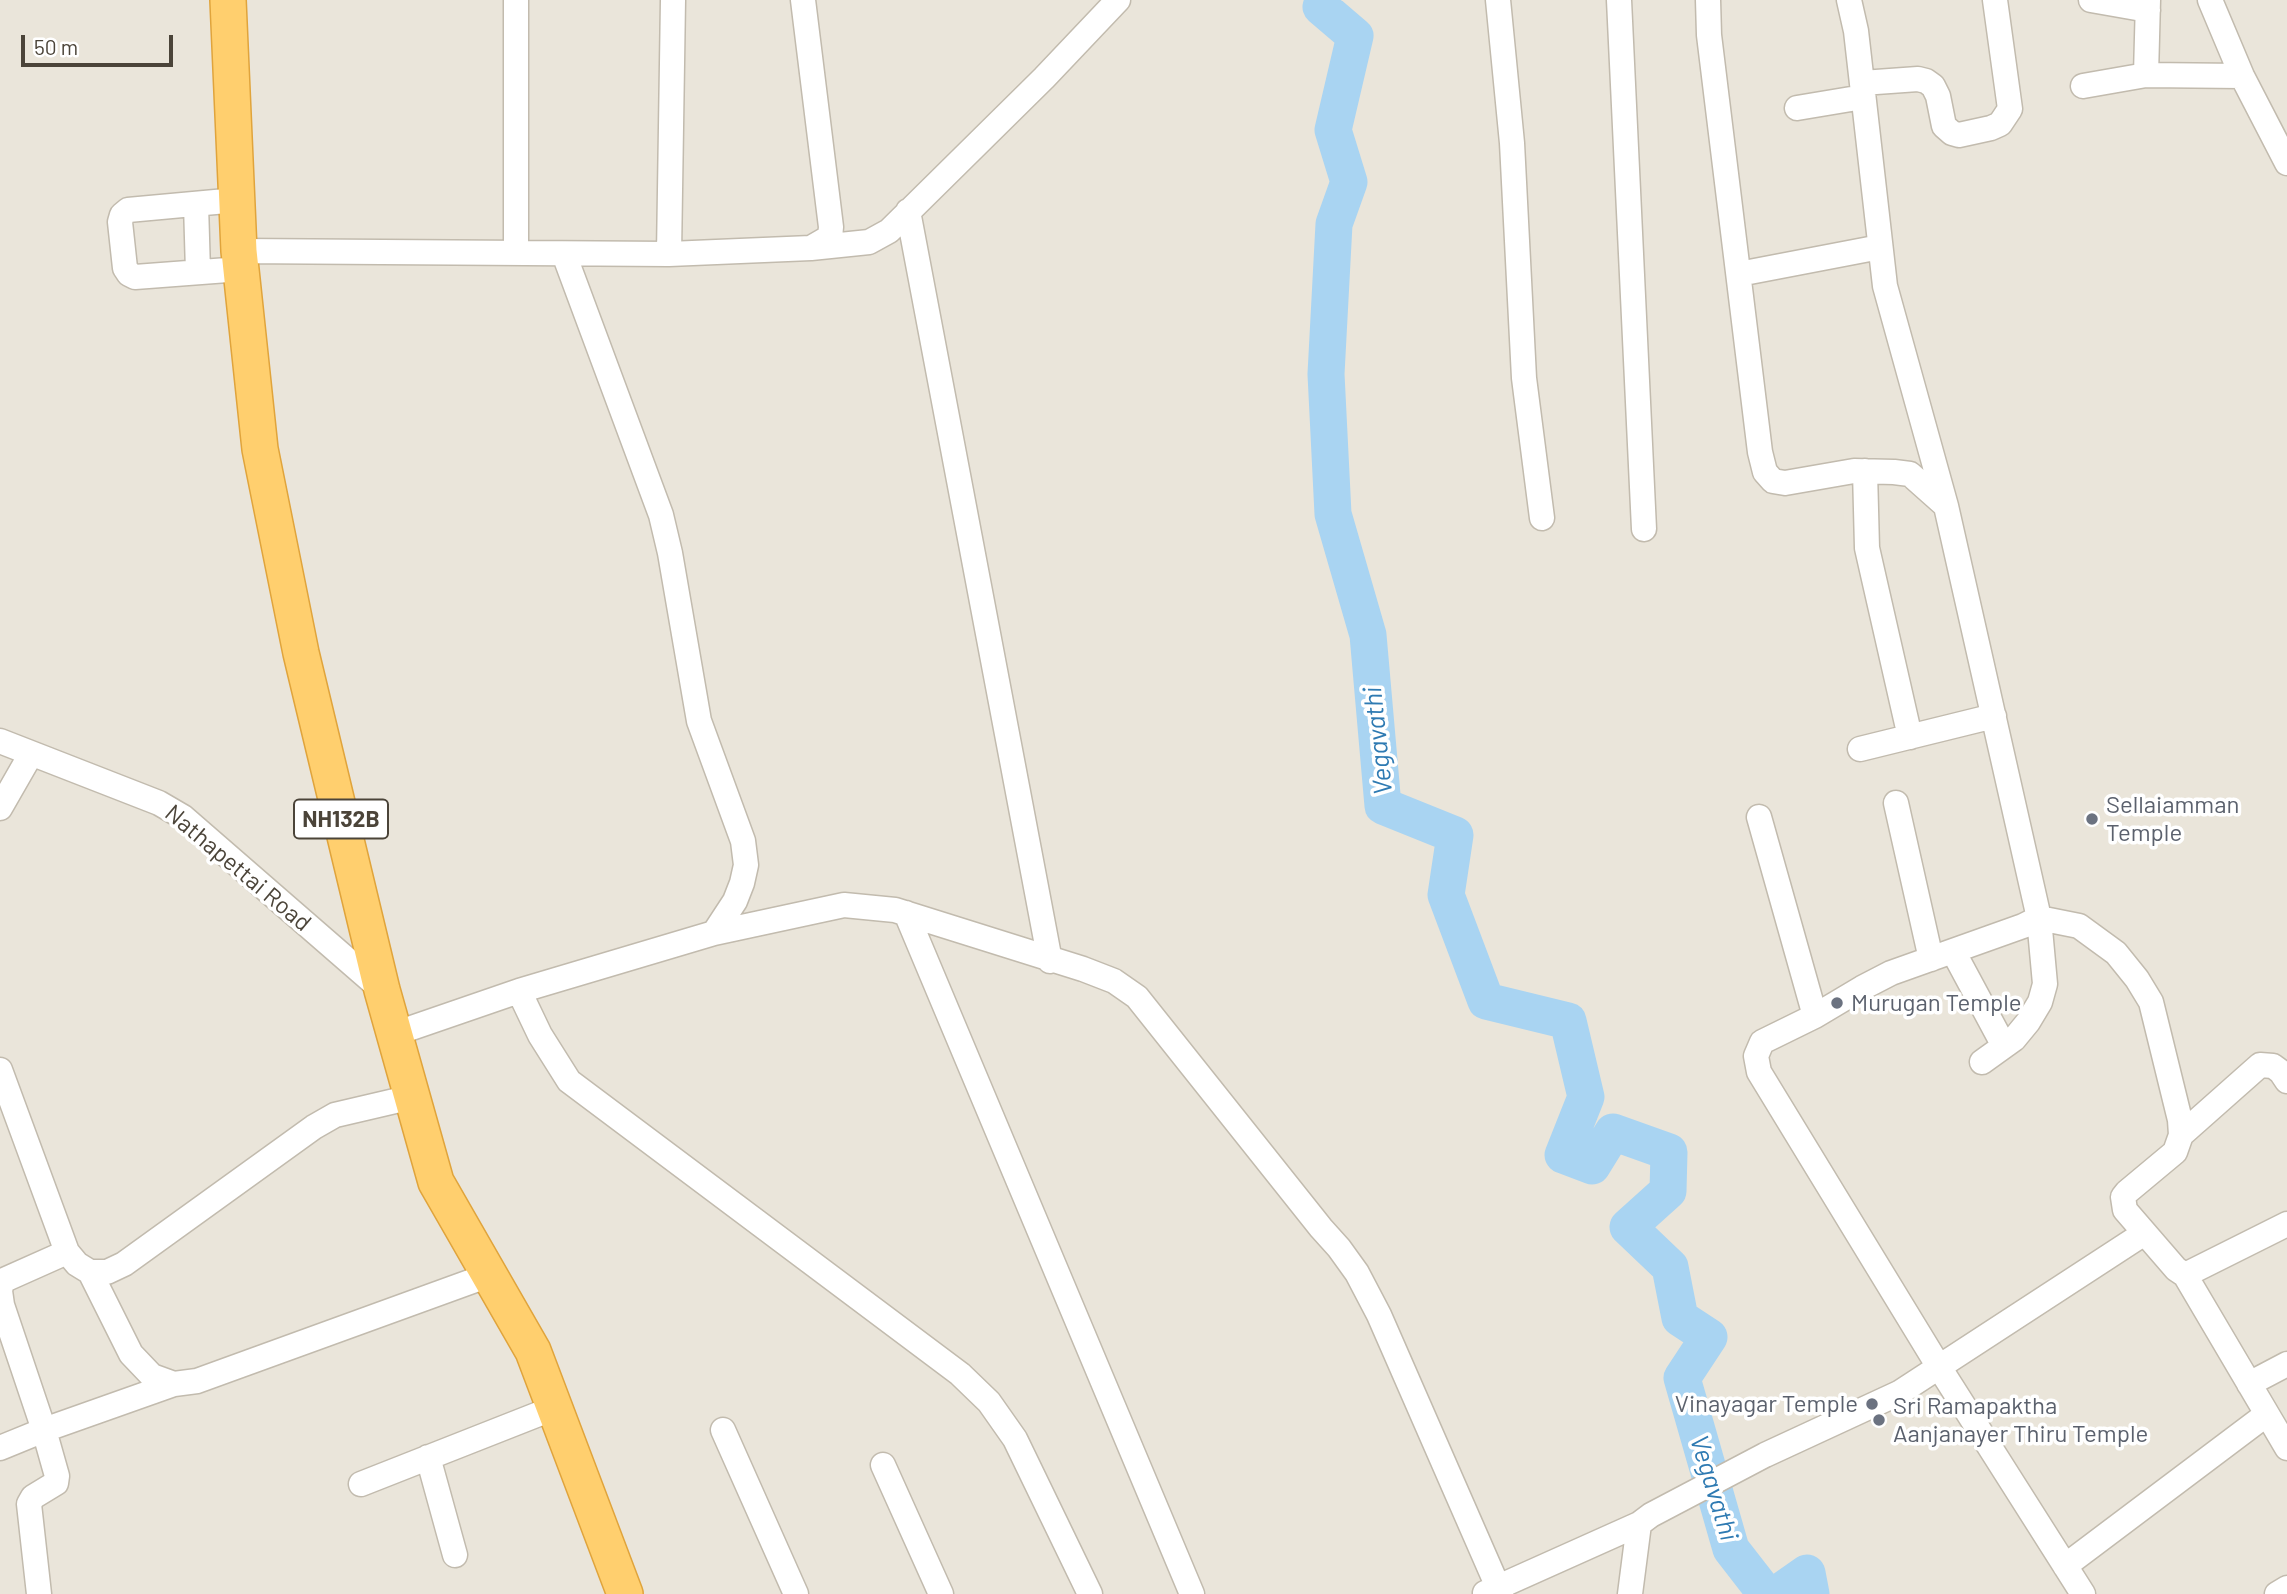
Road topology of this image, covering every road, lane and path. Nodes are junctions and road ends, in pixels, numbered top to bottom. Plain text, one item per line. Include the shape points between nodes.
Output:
1 (228, 0) edge
2 (516, 0) edge
3 (673, 0) edge
4 (803, 0) edge
5 (1118, 0) edge
6 (1498, 0) edge
7 (1619, 0) edge
8 (1708, 0) edge
9 (1849, 0) edge
10 (1995, 0) edge
11 (2091, 0) edge
12 (2210, 0) edge
13 (2148, 5) edge
14 (2146, 75) junction
15 (2242, 76) junction
16 (2083, 86) dead end
17 (1863, 90) junction
18 (1797, 108) dead end
19 (2287, 163) edge
20 (237, 200) junction
21 (196, 204) junction
22 (908, 211) junction
23 (1880, 247) junction
24 (811, 248) junction
25 (516, 253) junction
26 (564, 254) junction
27 (670, 254) junction
28 (240, 260) junction
29 (198, 272) junction
30 (1739, 274) junction
31 (1865, 471) junction
32 (1946, 506) junction
33 (1542, 518) dead end
34 (1644, 529) dead end
35 (1994, 716) junction
36 (1910, 737) junction
37 (0, 741) edge
38 (1860, 749) dead end
39 (26, 763) junction
40 (1896, 803) dead end
41 (0, 808) edge
42 (1759, 817) dead end
43 (906, 913) junction
44 (2039, 918) junction
45 (714, 933) junction
46 (1942, 955) junction
47 (1050, 961) junction
48 (382, 990) junction
49 (519, 991) junction
50 (1815, 1016) junction
51 (394, 1034) junction
52 (2004, 1046) junction
53 (1982, 1062) dead end
54 (0, 1070) edge
55 (2287, 1082) edge
56 (412, 1097) junction
57 (6, 1106) edge
58 (2181, 1135) junction
59 (2287, 1224) edge
60 (2143, 1234) junction
61 (67, 1252) junction
62 (90, 1272) junction
63 (489, 1275) junction
64 (2185, 1275) junction
65 (0, 1298) edge
66 (2287, 1364) edge
67 (1939, 1367) junction
68 (174, 1384) junction
69 (2249, 1384) junction
70 (554, 1408) junction
71 (2267, 1414) junction
72 (44, 1430) junction
73 (723, 1430) dead end
74 (0, 1448) edge
75 (2287, 1448) edge
76 (428, 1457) junction
77 (883, 1465) dead end
78 (361, 1484) dead end
79 (1639, 1524) junction
80 (455, 1555) dead end
81 (2066, 1566) junction
82 (2287, 1588) edge
83 (1495, 1592) edge
84 (39, 1594) edge
85 (625, 1594) edge
86 (796, 1594) edge
87 (940, 1594) edge
88 (1090, 1594) edge
89 (1192, 1594) edge
90 (1630, 1594) edge
91 (2083, 1594) edge
92 (2277, 1594) edge

1 - 20 highway, NH132B
2 - 25 street
3 - 27 street
4 - 24 street via 831,227 830,237
5 - 22 street
6 - 33 street via 1512,143 1524,378
7 - 34 street
8 - 30 street
9 - 17 street
10 - 17 street via 2010,109 2000,124 1952,133 1944,126 1938,96 1927,81
11 - 13 street
12 - 15 street
13 - 14 street
14 - 15 street
14 - 16 street
15 - 19 street
17 - 18 street
17 - 23 street
20 - 21 street
20 - 28 highway, NH132B
21 - 29 street
21 - 29 street via 128,210 120,222 129,274
22 - 24 street via 869,242
22 - 47 street
23 - 30 street
23 - 32 street via 1885,286
24 - 27 street
25 - 26 street
25 - 28 street
26 - 27 street
26 - 45 street via 660,515 699,721 743,841 746,865 742,883
28 - 29 street
28 - 48 highway, NH132B via 260,449 302,653
30 - 31 street via 1765,472 1773,481 1785,483
31 - 32 street via 1910,474
31 - 36 street via 1867,548
32 - 35 street
35 - 36 street
35 - 44 street
36 - 38 street
37 - 39 street, Nathapettai Road
39 - 41 street
39 - 48 street, Nathapettai Road via 159,803 183,817
40 - 46 street
42 - 50 street
43 - 45 street via 844,905
43 - 47 street
43 - 89 street
44 - 46 street
44 - 52 street via 2045,984 2028,1022
44 - 58 street via 2079,926 2116,953 2137,979 2151,1002
45 - 49 street
46 - 50 street via 1891,973
46 - 52 street
47 - 83 street via 1114,981 1137,997 1357,1273 1379,1315
48 - 51 highway, NH132B
49 - 51 street
49 - 88 street via 569,1081 960,1374 989,1402 1015,1439
50 - 67 street via 1762,1042 1756,1056 1759,1072
51 - 56 highway, NH132B
52 - 53 street
54 - 57 street
55 - 58 street via 2273,1066 2260,1065
56 - 62 street via 335,1115 314,1126 124,1264 107,1272
56 - 63 highway, NH132B via 436,1182
57 - 61 street
58 - 60 street via 2175,1152 2123,1197 2125,1210
59 - 64 street
60 - 64 street
60 - 67 street
61 - 62 street
61 - 65 street via 2,1281
62 - 68 street via 131,1353 152,1376
63 - 68 street via 197,1381
63 - 70 highway, NH132B via 533,1351
64 - 69 street
65 - 72 street
66 - 69 street
67 - 79 street via 1899,1393 1765,1455
67 - 81 street
68 - 72 street
69 - 71 street
70 - 76 street
70 - 85 highway, NH132B
71 - 75 street
71 - 81 street
72 - 74 street
72 - 84 street via 57,1476 56,1483 29,1504
73 - 86 street
76 - 78 street
76 - 80 street
77 - 87 street
79 - 83 street
79 - 90 street
81 - 91 street
82 - 92 street

